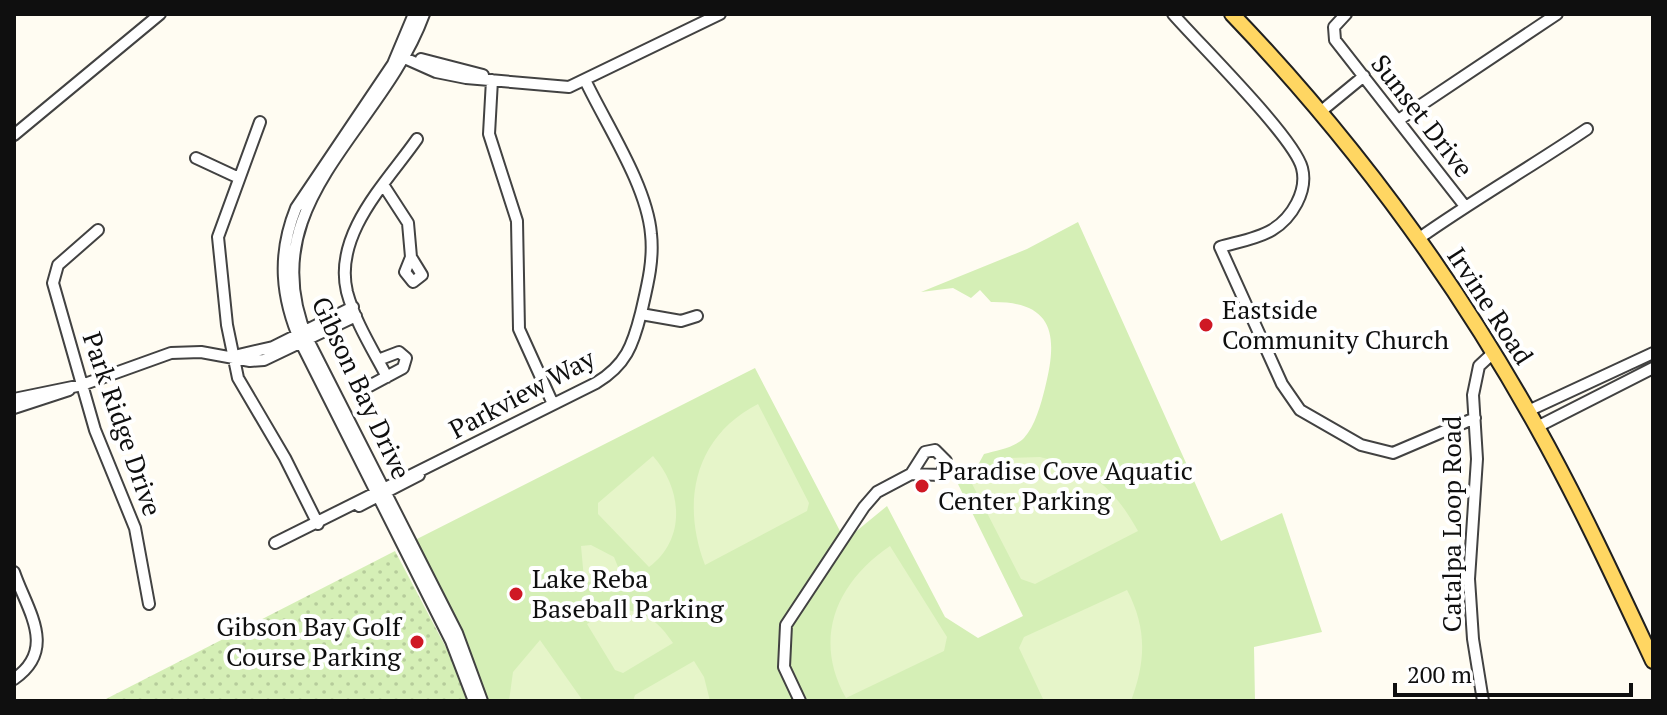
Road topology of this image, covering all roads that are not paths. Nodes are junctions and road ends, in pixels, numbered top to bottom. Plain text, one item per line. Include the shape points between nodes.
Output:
1 (160, 14) edge
2 (414, 14) edge
3 (424, 14) edge
4 (720, 14) edge
5 (1173, 14) edge
6 (1232, 14) edge
7 (1346, 14) edge
8 (1557, 14) edge
9 (403, 53) junction
10 (1364, 76) junction
11 (492, 80) junction
12 (586, 82) junction
13 (1319, 113) junction
14 (1400, 119) junction
15 (260, 122) dead end
16 (1587, 129) dead end
17 (14, 135) edge
18 (417, 139) dead end
19 (196, 158) dead end
20 (239, 178) junction
21 (384, 186) junction
22 (1464, 205) junction
23 (98, 230) dead end
24 (1418, 239) junction
25 (411, 257) dead end
26 (354, 312) junction
27 (641, 314) junction
28 (697, 316) dead end
29 (303, 338) junction
30 (1493, 353) junction
31 (1653, 353) edge
32 (232, 357) junction
33 (378, 360) junction
34 (1653, 368) edge
35 (387, 377) junction
36 (82, 385) junction
37 (360, 391) dead end
38 (14, 399) edge
39 (30, 399) junction
40 (553, 404) junction
41 (14, 408) edge
42 (1528, 411) junction
43 (1475, 418) junction
44 (1537, 427) junction
45 (911, 474) dead end
46 (380, 492) junction
47 (318, 524) junction
48 (275, 543) dead end
49 (14, 572) edge
50 (149, 604) dead end
51 (1653, 661) edge
52 (467, 666) junction
53 (14, 679) edge
54 (474, 701) edge
55 (482, 701) edge
56 (800, 701) edge
57 (1483, 701) edge

1 - 17 street
2 - 9 street, Gibson Bay Drive
3 - 9 street, Gibson Bay Drive
4 - 12 street
5 - 43 street via 1302,166 1304,184 1297,204 1278,226 1220,247 1291,400 1339,434 1393,453
6 - 13 main road, Irvine Road
7 - 10 street, Sunset Drive via 1334,27 1334,37
8 - 14 street
9 - 11 street via 436,72
9 - 29 street, Gibson Bay Drive via 310,183 291,221 282,274 286,300
10 - 13 street
10 - 14 street, Sunset Drive
11 - 12 street via 558,88
11 - 40 street via 489,134 517,221 519,329
12 - 27 street, Parkview Way via 650,222 652,255
13 - 24 main road, Irvine Road
14 - 22 street, Sunset Drive
15 - 20 street
16 - 22 street
18 - 21 street
19 - 20 street
20 - 32 street via 218,247
21 - 25 street via 408,223
21 - 26 street via 347,253 346,283
22 - 24 street
23 - 36 street, Park Ridge Drive via 52,276
24 - 30 main road, Irvine Road
26 - 29 street
26 - 33 street
27 - 28 street via 681,321
27 - 40 street, Parkview Way via 624,361 607,376
29 - 32 street via 257,361
29 - 46 street, Gibson Bay Drive
30 - 42 main road, Irvine Road
30 - 43 street, Catalpa Loop Road via 1475,376
31 - 42 street
32 - 36 street via 171,353
32 - 47 street via 241,385
33 - 35 street
33 - 35 street via 399,352 406,358 403,368
34 - 44 street
35 - 37 street
36 - 39 street
36 - 50 street, Park Ridge Drive via 135,528
38 - 39 street
39 - 41 street
40 - 46 street, Parkview Way
42 - 44 main road, Irvine Road
43 - 57 street, Catalpa Loop Road via 1469,579
44 - 51 main road, Irvine Road
45 - 56 street via 877,492 864,507 788,617 783,659
46 - 47 street, Parkview Way
46 - 52 street, Gibson Bay Drive
47 - 48 street, Parkview Way
49 - 53 street via 38,637 30,664
52 - 54 street, Gibson Bay Drive
52 - 55 street, Gibson Bay Drive

